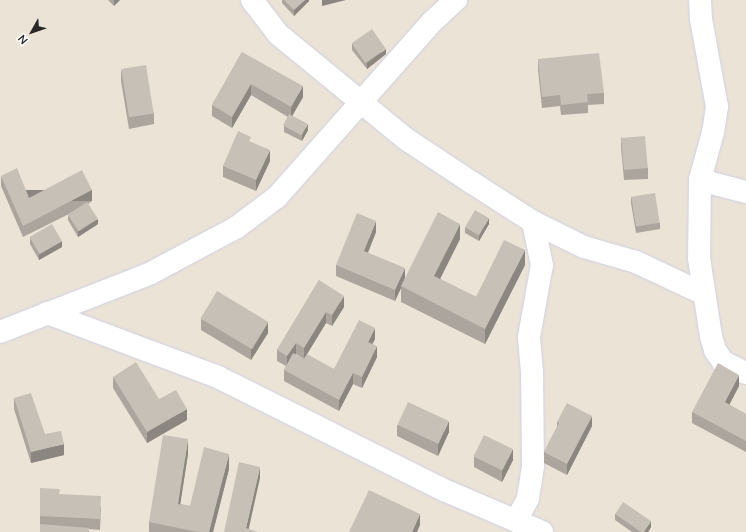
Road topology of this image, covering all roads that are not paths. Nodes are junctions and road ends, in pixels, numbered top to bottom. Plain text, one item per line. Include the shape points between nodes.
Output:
1 (252, 0) edge
2 (456, 0) edge
3 (700, 0) edge
4 (362, 101) junction
5 (700, 180) junction
6 (746, 192) edge
7 (533, 222) junction
8 (704, 294) junction
9 (47, 313) junction
10 (0, 332) edge
11 (746, 373) edge
12 (516, 521) junction
13 (542, 532) edge

1 - 4 street via 278,34
2 - 4 street via 432,22
3 - 5 street via 701,19 717,106
4 - 7 street via 406,139
4 - 9 street via 277,197 237,227 151,274
5 - 6 street
5 - 8 street via 698,250
7 - 8 street via 584,247 636,262
7 - 12 street via 542,265 529,337 533,465 528,498
8 - 11 street via 715,350 723,362
9 - 10 street
9 - 12 street via 218,377 444,490
12 - 13 street

